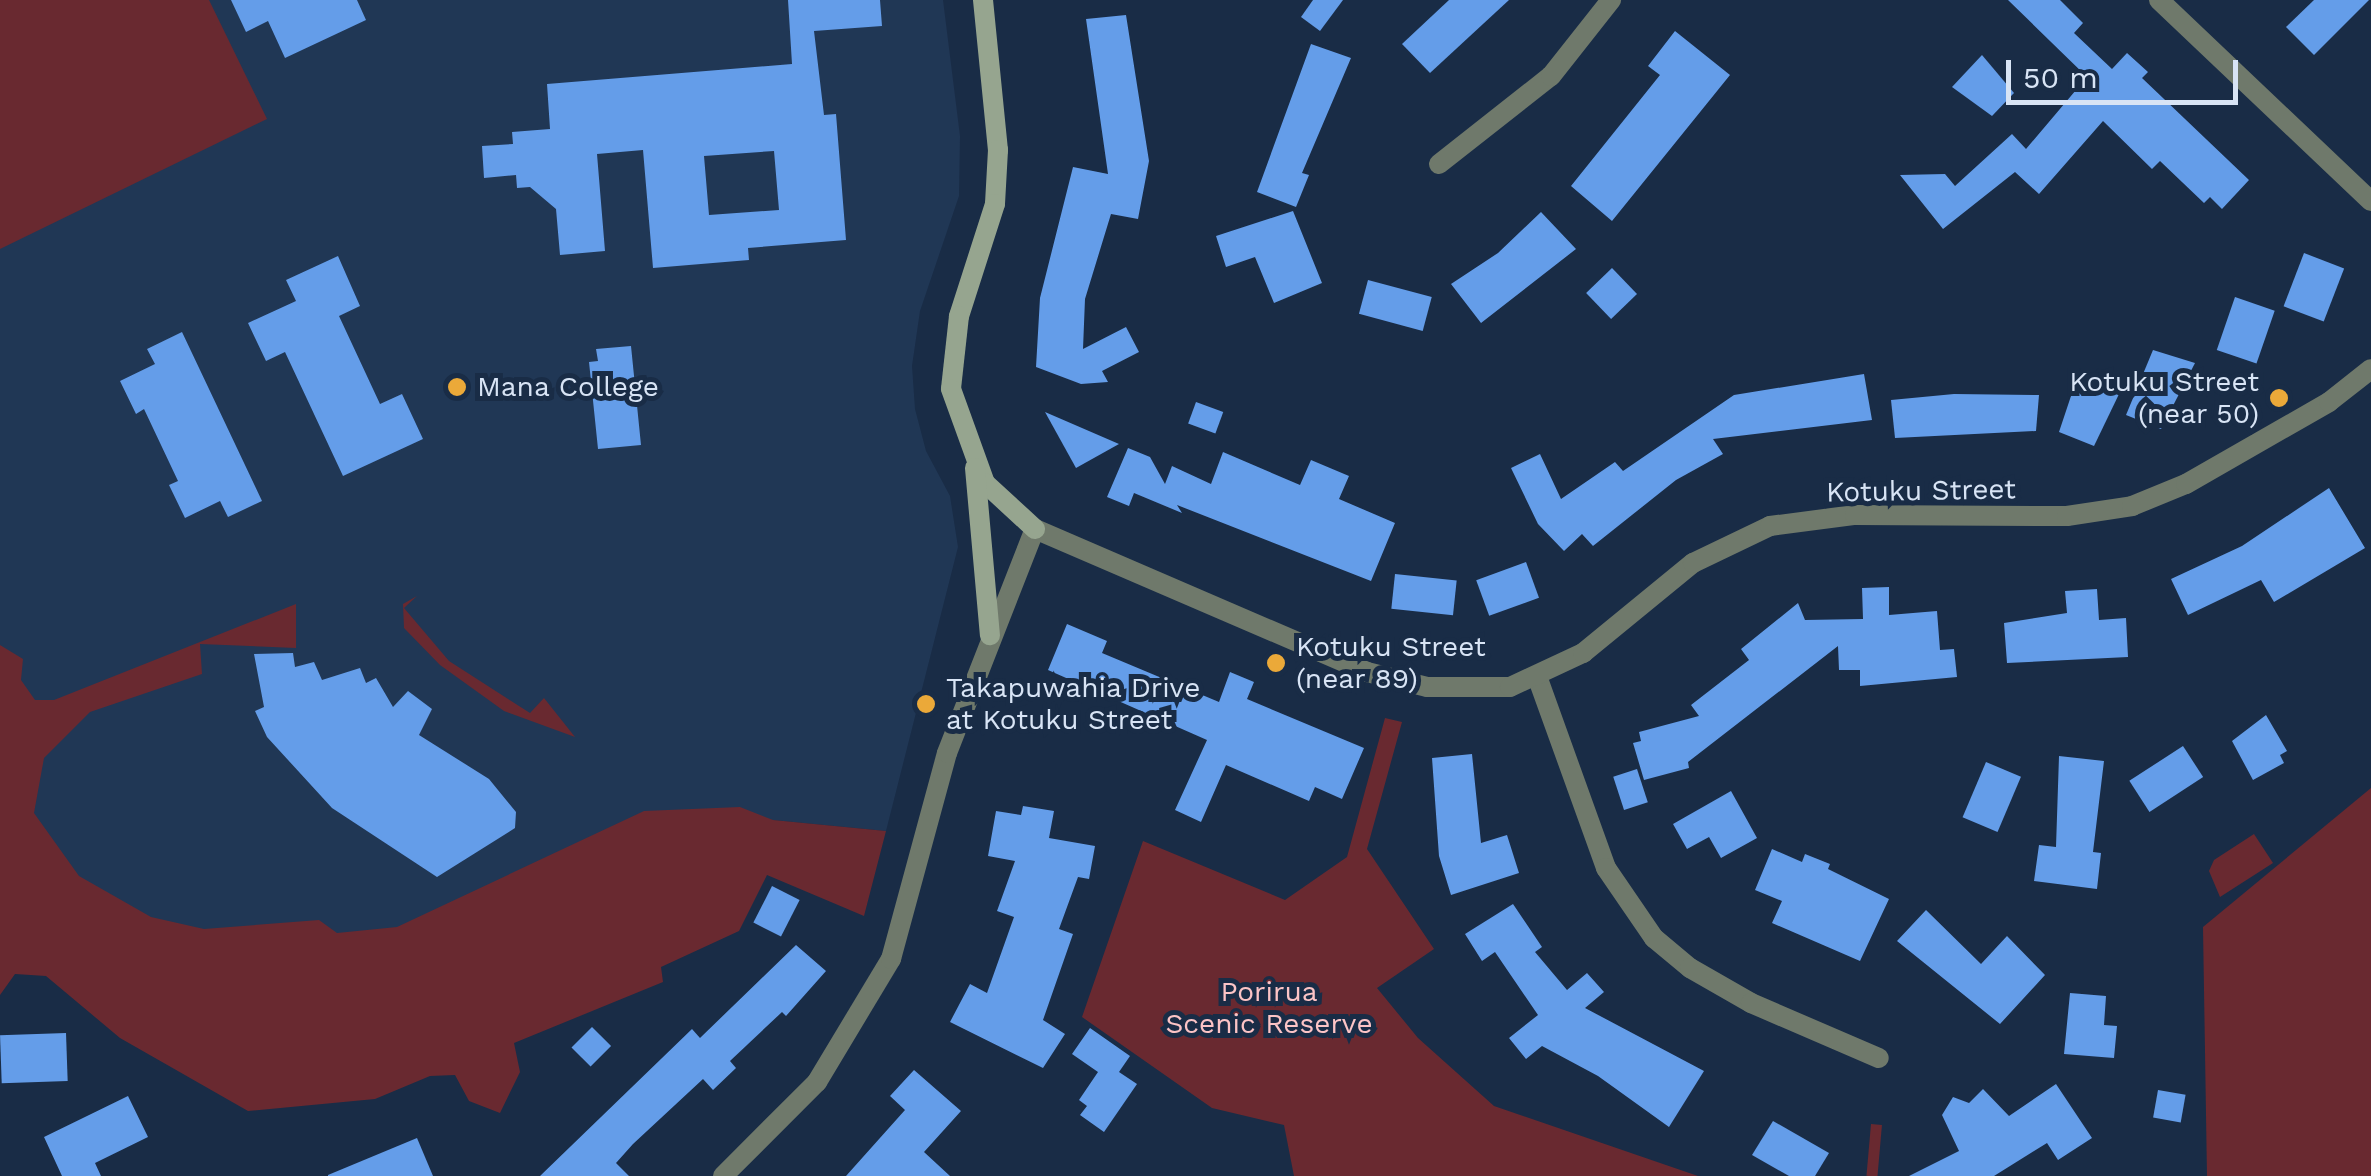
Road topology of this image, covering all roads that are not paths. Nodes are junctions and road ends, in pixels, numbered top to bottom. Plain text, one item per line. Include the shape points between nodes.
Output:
1 (983, 0) edge
2 (1611, 0) edge
3 (2158, 0) edge
4 (1439, 164) dead end
5 (2371, 201) edge
6 (2371, 369) edge
7 (974, 464) junction
8 (1035, 529) junction
9 (990, 635) junction
10 (1538, 679) junction
11 (1880, 1058) dead end
12 (723, 1176) edge

1 - 7 street via 998,150 995,204 958,316 950,389
2 - 4 street via 1551,76
3 - 5 street
6 - 10 street, Kotuku Street via 2328,402 2186,484 2132,506 2067,516 1855,515 1770,526 1694,563 1594,646
7 - 8 street via 998,500
7 - 9 street
8 - 9 street
8 - 10 street, Kotuku Street via 1367,672 1474,690
9 - 12 street via 947,753 909,910 869,1004 817,1082
10 - 11 street via 1588,829 1626,903 1654,938 1751,1003

